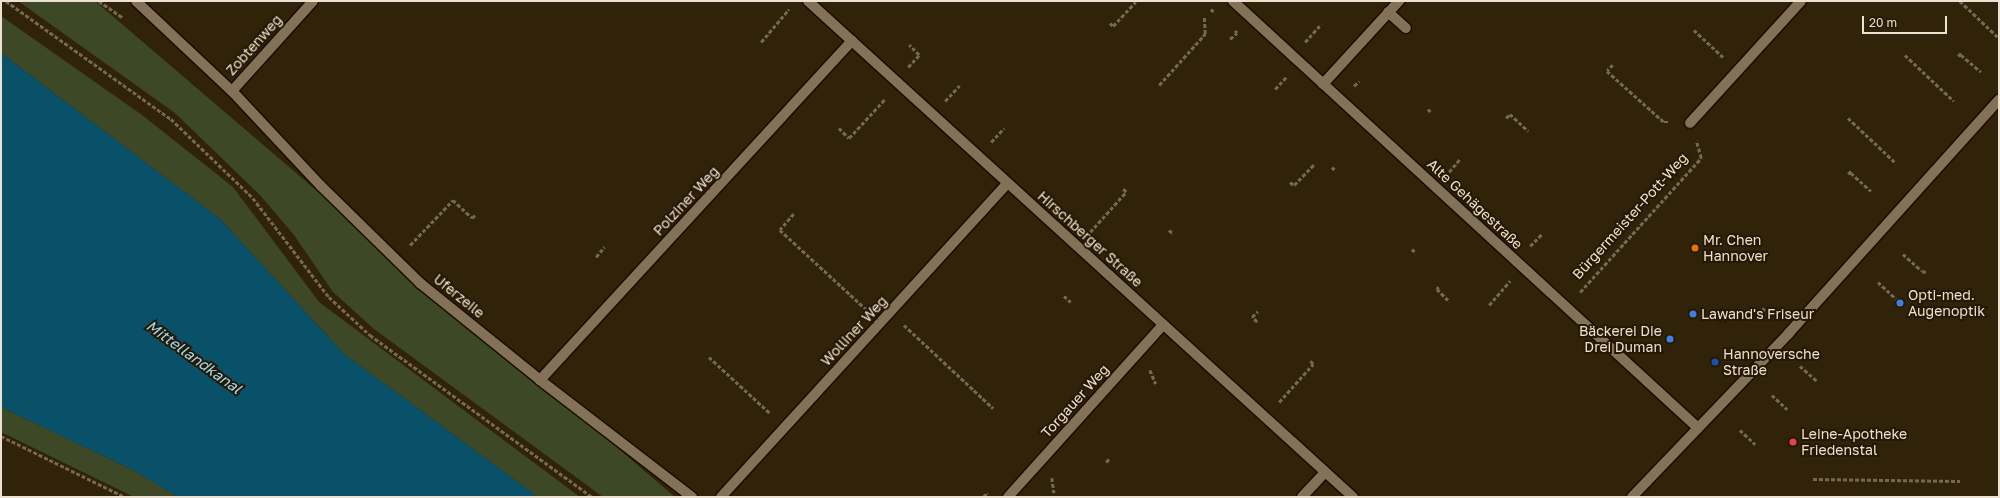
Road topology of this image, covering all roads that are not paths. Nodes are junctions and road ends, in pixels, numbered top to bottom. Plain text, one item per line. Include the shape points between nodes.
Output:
1 (136, 1) edge
2 (313, 1) edge
3 (808, 1) edge
4 (1233, 1) edge
5 (1399, 1) edge
6 (1801, 1) edge
7 (1388, 12) junction
8 (1406, 28) dead end
9 (852, 41) junction
10 (1323, 84) junction
11 (232, 91) junction
12 (1999, 100) edge
13 (1690, 123) road end
14 (1008, 183) junction
15 (1163, 325) junction
16 (540, 380) junction
17 (1698, 428) junction
18 (1325, 472) junction
19 (692, 497) edge
20 (721, 497) edge
21 (1008, 497) edge
22 (1302, 497) edge
23 (1353, 497) edge
24 (1632, 497) edge

1 - 11 street, Uferzeile
2 - 11 street, Zobtenweg
3 - 9 street, Hirschberger Straße
4 - 10 street, Alte Gehägestraße
5 - 7 street
6 - 13 street
7 - 8 street
7 - 10 street
9 - 14 street, Hirschberger Straße
9 - 16 street, Polziner Weg
10 - 17 street, Alte Gehägestraße
11 - 16 street, Uferzeile via 321,186 420,283
12 - 17 street via 1863,253
14 - 15 street, Hirschberger Straße
14 - 20 street, Wolliner Weg
15 - 18 street, Hirschberger Straße
15 - 21 street, Torgauer Weg
16 - 19 street, Uferzeile
17 - 24 street
18 - 22 street
18 - 23 street, Hirschberger Straße

